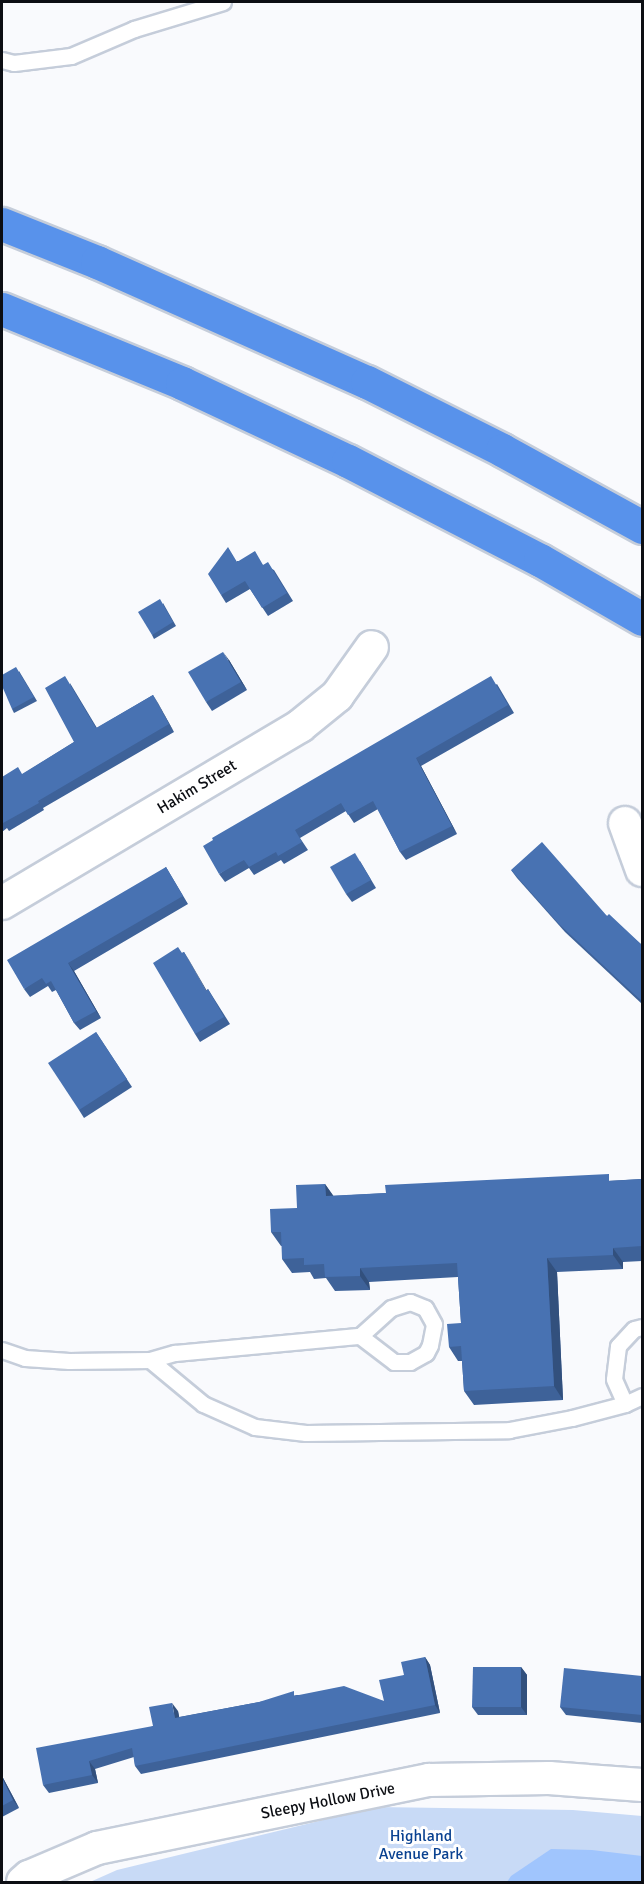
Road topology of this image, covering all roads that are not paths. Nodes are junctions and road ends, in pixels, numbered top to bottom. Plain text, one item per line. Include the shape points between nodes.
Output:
1 (223, 2) edge
2 (2, 60) edge
3 (2, 224) edge
4 (2, 309) edge
5 (642, 527) edge
6 (642, 619) edge
7 (372, 647) dead end
8 (625, 823) dead end
9 (642, 870) edge
10 (2, 903) edge
11 (642, 1327) edge
12 (360, 1336) junction
13 (2, 1350) edge
14 (150, 1360) junction
15 (642, 1396) edge
16 (625, 1404) junction
17 (642, 1785) edge
18 (23, 1882) edge

1 - 2 lane via 134,28 70,57 14,63
3 - 5 highway via 119,271 368,382
4 - 6 highway via 182,383 348,461 540,560
7 - 10 street, Hakim Street via 337,696 300,726
8 - 9 street
11 - 16 lane via 634,1329 618,1346 614,1379
12 - 12 lane via 394,1362 410,1362 426,1353 434,1324 425,1308 410,1302 391,1308
12 - 14 lane via 175,1353
13 - 14 lane via 47,1360
14 - 16 lane via 203,1404 255,1427 306,1433 509,1430
15 - 16 lane
17 - 18 street, Sleepy Hollow Drive via 549,1778 429,1780 97,1848

